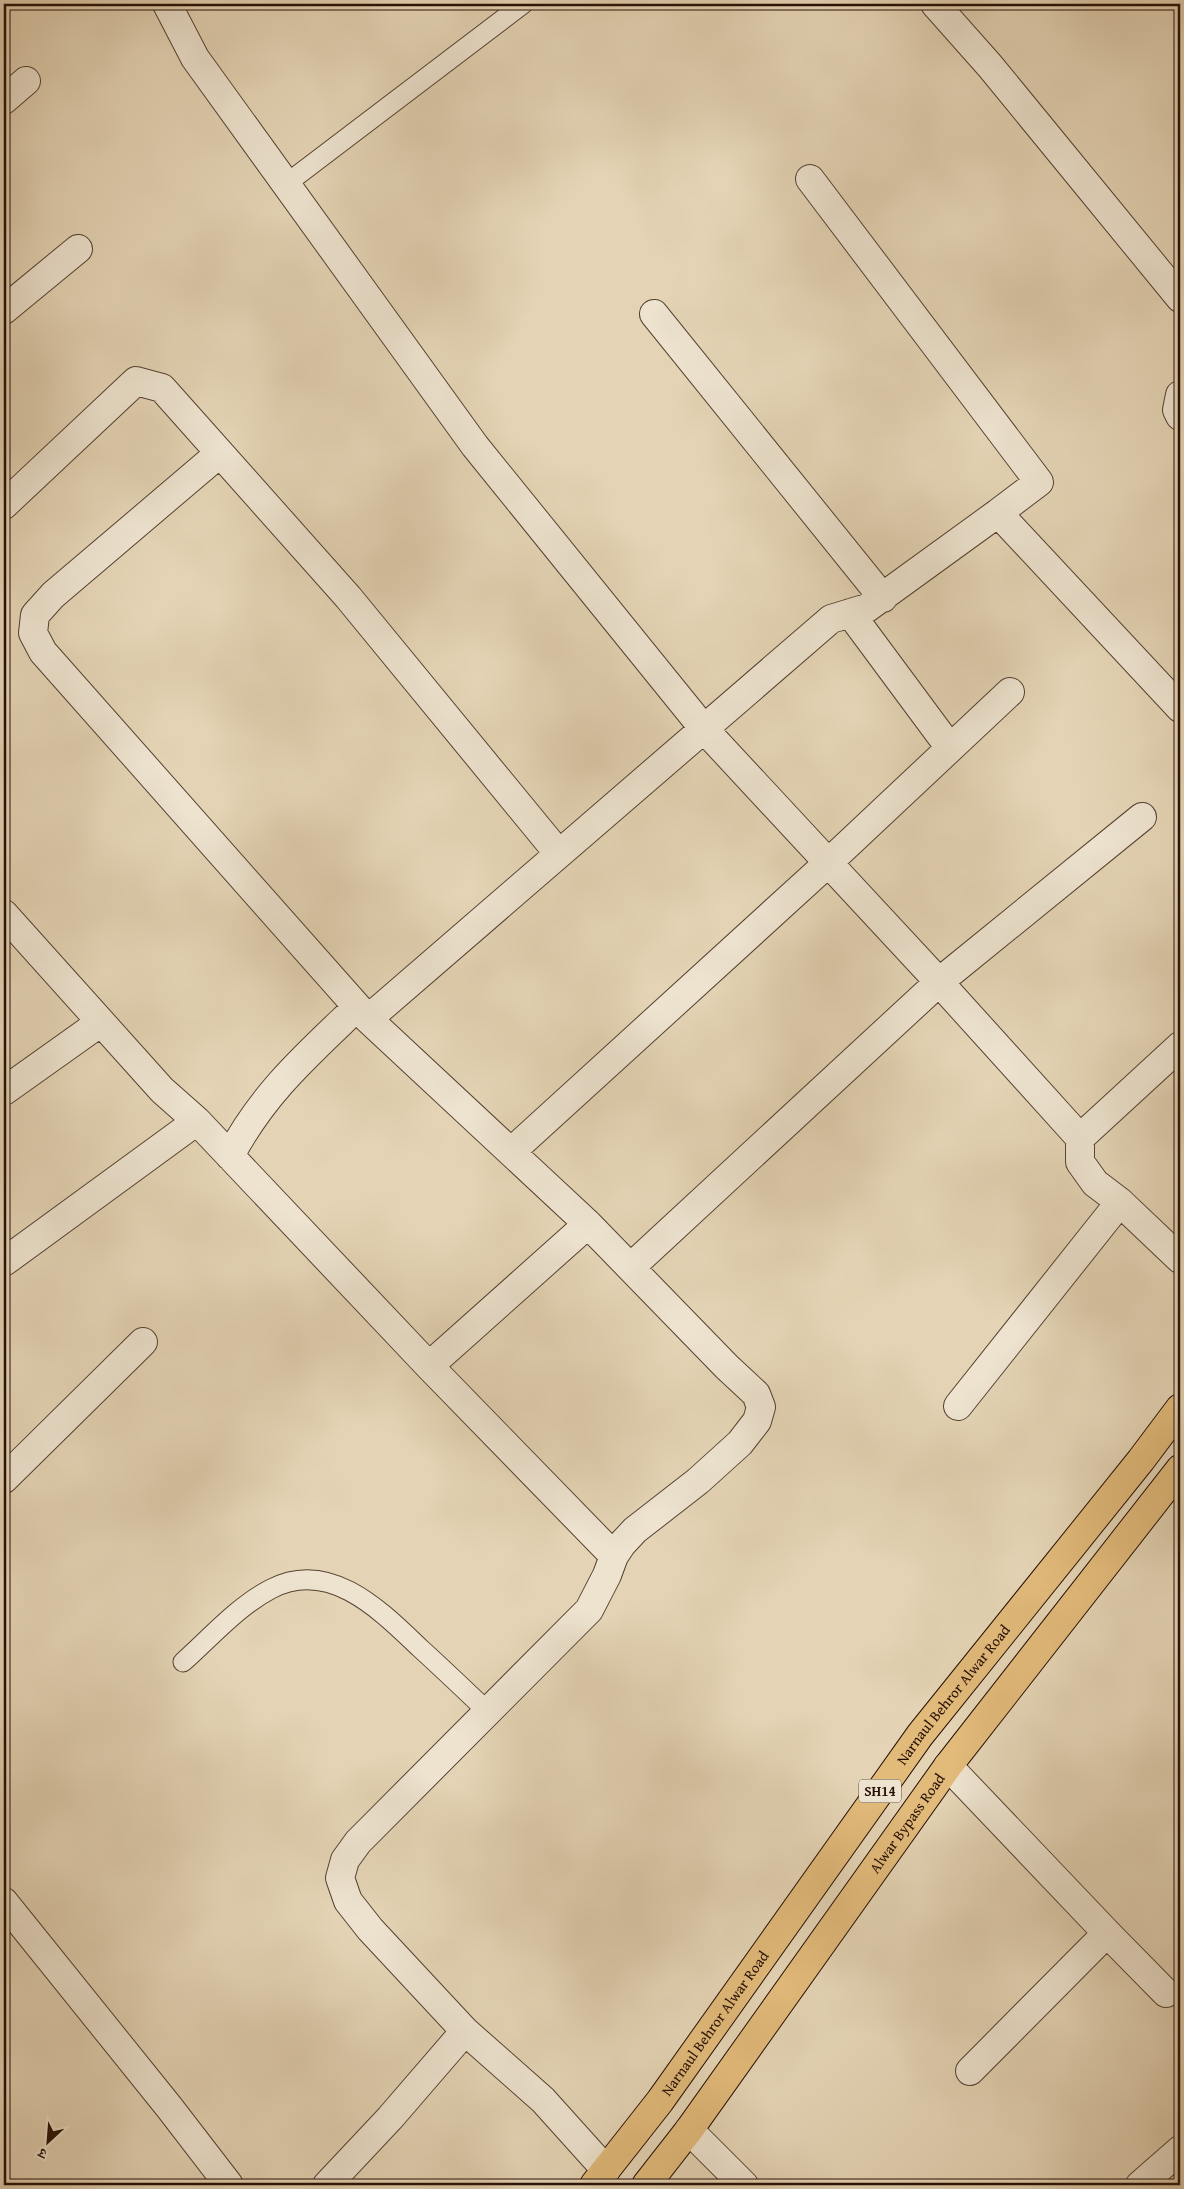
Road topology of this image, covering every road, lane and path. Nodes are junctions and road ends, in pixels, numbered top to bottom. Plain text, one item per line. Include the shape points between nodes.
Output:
1 (167, 4) edge
2 (523, 4) edge
3 (935, 4) edge
4 (26, 81) dead end
5 (4, 100) edge
6 (810, 179) dead end
7 (286, 184) junction
8 (78, 249) dead end
9 (1180, 298) edge
10 (4, 310) edge
11 (654, 314) dead end
12 (1180, 395) edge
13 (1180, 416) edge
14 (220, 454) junction
15 (4, 505) edge
16 (998, 513) junction
17 (883, 598) junction
18 (850, 613) junction
19 (1010, 692) dead end
20 (1180, 708) edge
21 (704, 729) junction
22 (950, 748) junction
23 (1142, 817) dead end
24 (559, 854) junction
25 (828, 863) junction
26 (4, 914) edge
27 (939, 982) junction
28 (363, 1013) junction
29 (101, 1022) junction
30 (1180, 1046) edge
31 (4, 1091) edge
32 (197, 1121) junction
33 (1080, 1138) junction
34 (511, 1152) junction
35 (230, 1156) junction
36 (1120, 1202) junction
37 (588, 1224) junction
38 (1180, 1259) edge
39 (4, 1262) edge
40 (631, 1268) junction
41 (143, 1342) dead end
42 (429, 1366) junction
43 (958, 1406) dead end
44 (1180, 1408) edge
45 (1180, 1469) edge
46 (4, 1479) edge
47 (614, 1556) junction
48 (184, 1662) dead end
49 (487, 1711) junction
50 (948, 1766) junction
51 (4, 1902) edge
52 (1107, 1933) junction
53 (1166, 1993) dead end
54 (465, 2030) junction
55 (970, 2071) dead end
56 (689, 2130) junction
57 (1180, 2150) edge
58 (600, 2178) edge
59 (229, 2185) edge
60 (328, 2185) edge
61 (646, 2185) edge
62 (744, 2185) edge
63 (1140, 2185) edge

1 - 7 street via 195,58
2 - 7 lane
3 - 9 street via 990,66
4 - 5 street
6 - 16 street via 1039,482
7 - 21 street via 475,446
8 - 10 street
11 - 17 street
12 - 13 street via 1177,410
14 - 15 street via 162,388 136,381
14 - 24 street via 348,597
14 - 28 street via 54,595 36,615 32,633 43,652
16 - 17 street
16 - 20 street
17 - 18 street via 868,608
18 - 21 street via 831,619
18 - 22 street
19 - 22 street
21 - 24 street
21 - 25 street
22 - 25 street
23 - 27 street
24 - 28 street
25 - 27 street
25 - 34 street
26 - 29 street
27 - 33 street
27 - 40 street
28 - 34 street
28 - 35 street via 282,1080 245,1127
29 - 31 street
29 - 32 street via 162,1090
30 - 33 street
32 - 35 street
32 - 39 street
33 - 36 street via 1080,1162 1095,1183
34 - 37 street
35 - 42 street
36 - 38 street
36 - 43 street
37 - 40 street
37 - 42 street
40 - 47 street via 756,1394 761,1407 757,1421 740,1443 635,1530
41 - 46 street
42 - 47 street
44 - 58 main road, Narnaul Behror Alwar Road / SH14 via 1142,1460 920,1735 660,2102
45 - 50 main road, Alwar Bypass Road / SH14
47 - 49 street via 588,1610
48 - 49 lane via 242,1609 270,1589 290,1581 318,1581 345,1588 376,1607
49 - 54 street via 358,1842 345,1860 340,1878 348,1901 370,1929
50 - 52 street
50 - 56 main road, Alwar Bypass Road / SH14
51 - 59 street
52 - 53 street
52 - 55 street
54 - 58 street via 543,2100
54 - 60 street
56 - 61 main road, Alwar Bypass Road / SH14
56 - 62 street
57 - 63 street

